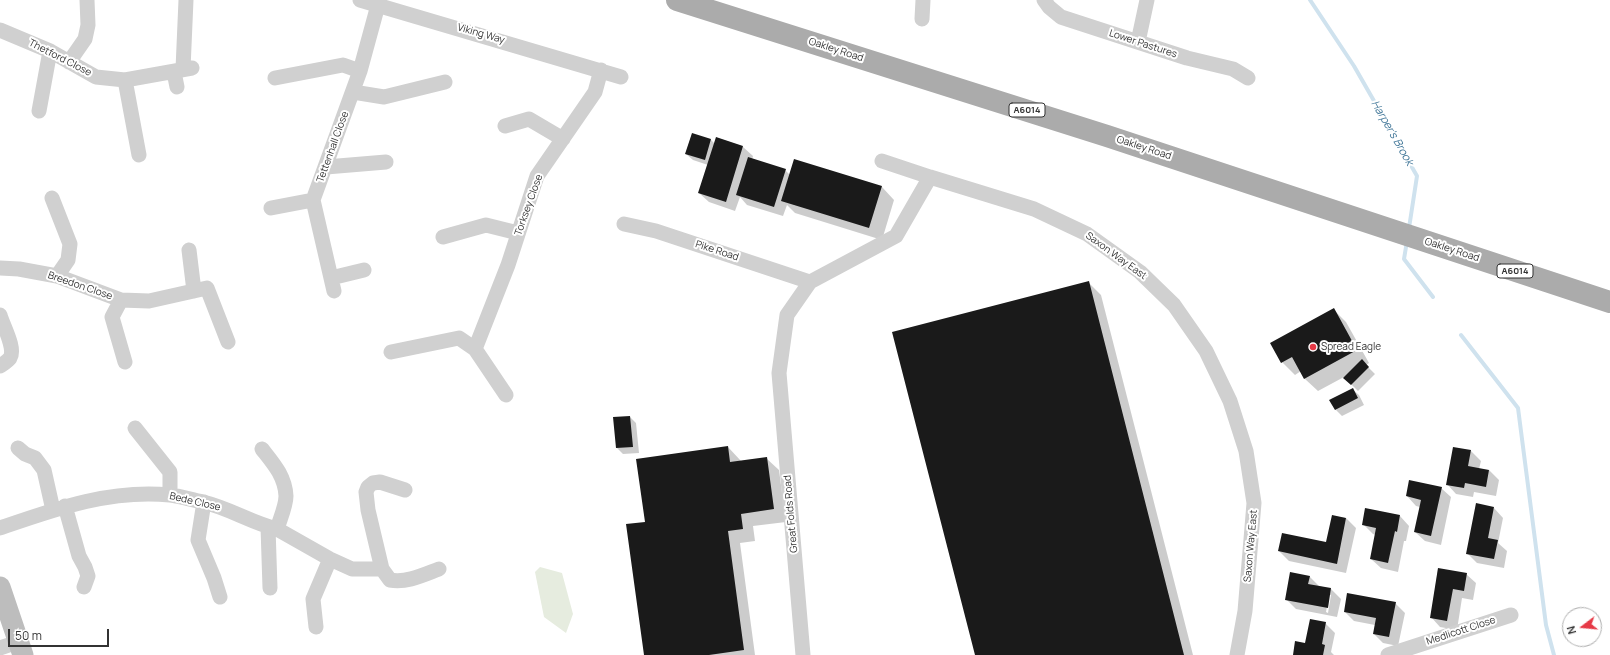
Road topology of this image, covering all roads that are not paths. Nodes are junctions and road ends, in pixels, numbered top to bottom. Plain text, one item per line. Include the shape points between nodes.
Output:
1 (87, 0) edge
2 (186, 0) edge
3 (360, 0) edge
4 (677, 0) edge
5 (923, 0) edge
6 (1044, 0) edge
7 (1147, 0) edge
8 (378, 5) junction
9 (922, 19) dead end
10 (0, 30) edge
11 (1138, 42) junction
12 (50, 51) junction
13 (69, 62) junction
14 (183, 70) junction
15 (601, 70) junction
16 (360, 71) junction
17 (621, 77) dead end
18 (275, 78) dead end
19 (1248, 78) dead end
20 (125, 80) junction
21 (445, 82) dead end
22 (177, 87) dead end
23 (353, 92) junction
24 (39, 111) dead end
25 (505, 126) dead end
26 (563, 139) junction
27 (139, 155) dead end
28 (882, 161) dead end
29 (386, 162) dead end
30 (326, 167) junction
31 (930, 177) junction
32 (52, 198) dead end
33 (313, 200) junction
34 (271, 208) dead end
35 (624, 224) dead end
36 (518, 233) junction
37 (443, 237) dead end
38 (189, 250) dead end
39 (0, 268) edge
40 (364, 270) dead end
41 (57, 276) junction
42 (810, 282) junction
43 (200, 289) junction
44 (121, 300) junction
45 (1610, 302) edge
46 (0, 315) edge
47 (228, 342) dead end
48 (474, 349) junction
49 (391, 352) dead end
50 (125, 362) dead end
51 (0, 366) edge
52 (506, 395) dead end
53 (135, 428) dead end
54 (18, 448) dead end
55 (262, 449) dead end
56 (405, 490) dead end
57 (170, 495) junction
58 (204, 502) junction
59 (59, 508) junction
60 (0, 528) edge
61 (272, 528) junction
62 (330, 559) junction
63 (382, 569) junction
64 (439, 569) dead end
65 (0, 587) edge
66 (84, 587) dead end
67 (270, 588) dead end
68 (220, 597) dead end
69 (1511, 615) dead end
70 (316, 627) dead end
71 (14, 648) edge
72 (804, 655) edge
73 (1238, 655) edge
74 (1388, 655) edge

1 - 13 street via 88,25 84,39
2 - 14 street
3 - 8 street, Viking Way
4 - 45 main road, Oakley Road / A6014 via 1107,136
5 - 9 street
6 - 11 street, Lower Pastures via 1061,17
7 - 11 street
8 - 15 street, Viking Way
8 - 16 street, Tettenhall Close
10 - 12 street, Thetford Close
11 - 19 street, Lower Pastures via 1233,70
12 - 13 street, Thetford Close
12 - 24 street
13 - 20 street, Thetford Close via 96,77
14 - 20 street, Thetford Close
14 - 22 street
15 - 17 street, Viking Way
15 - 26 street, Torksey Close via 595,92
16 - 18 street via 343,65
16 - 23 street, Tettenhall Close
20 - 27 street
21 - 23 street via 384,96
23 - 30 street, Tettenhall Close
25 - 26 street via 529,119
26 - 36 street, Torksey Close via 537,176
28 - 31 street, Saxon Way East
29 - 30 street
30 - 33 street, Tettenhall Close
31 - 42 street via 896,236
31 - 73 street, Saxon Way East via 1034,209 1087,234 1140,272 1174,305 1206,351 1230,401 1246,451 1254,503 1245,611
32 - 41 street via 70,244 68,260
33 - 34 street
33 - 40 street via 332,285
35 - 42 street, Pike Road via 656,231
36 - 37 street via 486,225
36 - 48 street, Torksey Close
38 - 43 street
39 - 41 street, Breedon Close
41 - 44 street, Breedon Close
42 - 72 street, Great Folds Road via 787,315 779,373
43 - 44 street, Breedon Close via 149,301
43 - 47 street
44 - 50 street via 112,317
46 - 51 street via 12,346 10,357
48 - 49 street via 460,338
48 - 52 street
53 - 57 street via 170,472
54 - 59 street via 35,458 44,470
55 - 61 street via 280,472 286,497
56 - 63 street via 380,482 368,486 366,492
57 - 58 street, Bede Close
57 - 59 street, Bede Close via 108,497
58 - 61 street, Bede Close
58 - 68 street via 198,540
59 - 60 street, Bede Close
59 - 66 street via 86,567 88,576
61 - 62 street, Bede Close
61 - 67 street
62 - 63 street, Bede Close via 352,569
62 - 70 street via 313,599
63 - 64 street via 390,580 397,581 413,579
65 - 71 street
69 - 74 street, Medlicott Close

